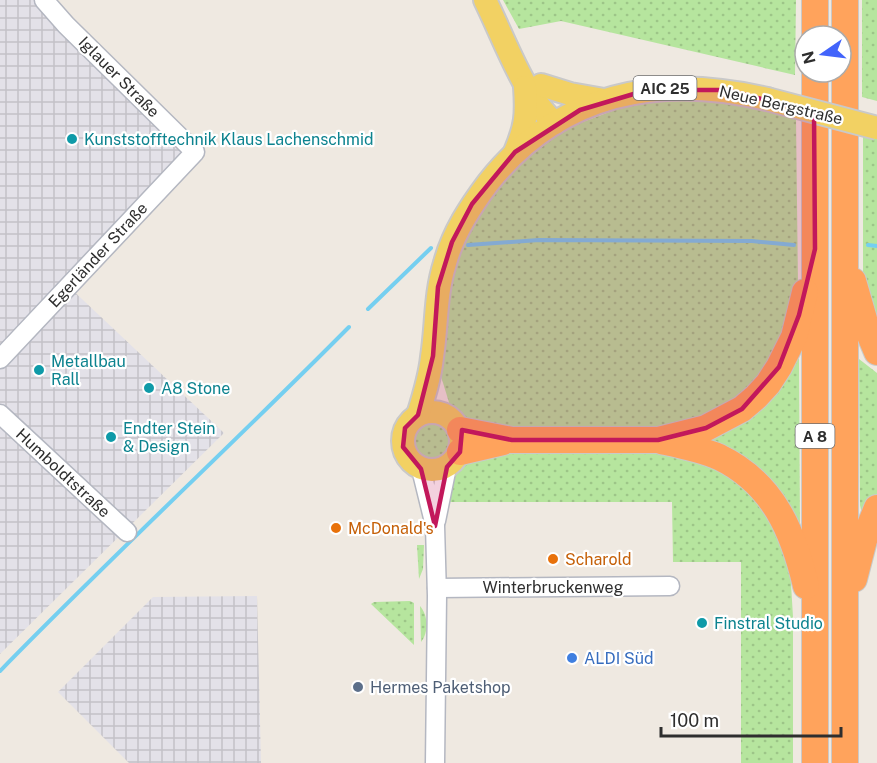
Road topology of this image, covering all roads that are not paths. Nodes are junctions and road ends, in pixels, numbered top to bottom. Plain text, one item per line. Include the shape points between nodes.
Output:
1 (45, 0) edge
2 (485, 0) edge
3 (815, 0) edge
4 (845, 0) edge
5 (815, 24) edge
6 (533, 84) junction
7 (815, 84) edge
8 (605, 100) junction
9 (555, 123) junction
10 (877, 128) edge
11 (195, 152) joint
12 (515, 152) junction
13 (844, 248) junction
14 (815, 249) junction
15 (877, 352) edge
16 (433, 356) junction
17 (0, 359) edge
18 (0, 414) edge
19 (418, 415) junction
20 (658, 440) junction
21 (453, 441) junction
22 (421, 468) junction
23 (877, 508) edge
24 (435, 526) junction
25 (127, 532) dead end
26 (670, 586) dead end
27 (437, 588) junction
28 (844, 617) junction
29 (814, 624) junction
30 (435, 763) edge
31 (815, 763) edge
32 (845, 763) edge

1 - 11 street, Iglauer Straße
2 - 6 main road, AIC 25
3 - 5 highway
4 - 13 highway, A 8
6 - 8 main road, AIC 25
6 - 9 main road, AIC 25 via 555,106
6 - 12 main road, AIC 25 via 525,128
7 - 14 highway, A 8
8 - 9 main road, Neue Bergstraße / AIC 25
8 - 10 main road, Neue Bergstraße / AIC 25, bridge via 677,87 726,90
9 - 12 main road, AIC 25
11 - 17 street, Egerländer Straße
12 - 16 main road, AIC 25 via 472,204 452,242 438,287
13 - 15 highway
13 - 28 highway, A 8
14 - 20 highway via 794,337 768,384 756,398 726,418 706,428
14 - 29 highway, A 8
16 - 19 main road, AIC 25
16 - 21 main road, AIC 25
18 - 25 street, Humboldtstraße
19 - 21 main road via 427,412
19 - 22 main road via 405,429 403,447
20 - 21 highway
20 - 29 highway via 719,458 765,492 792,537
21 - 22 main road via 430,471
21 - 24 street
22 - 24 street
23 - 28 highway via 860,552
24 - 27 street
26 - 27 street, Winterbruckenweg
27 - 30 street
28 - 32 highway, A 8
29 - 31 highway, A 8

